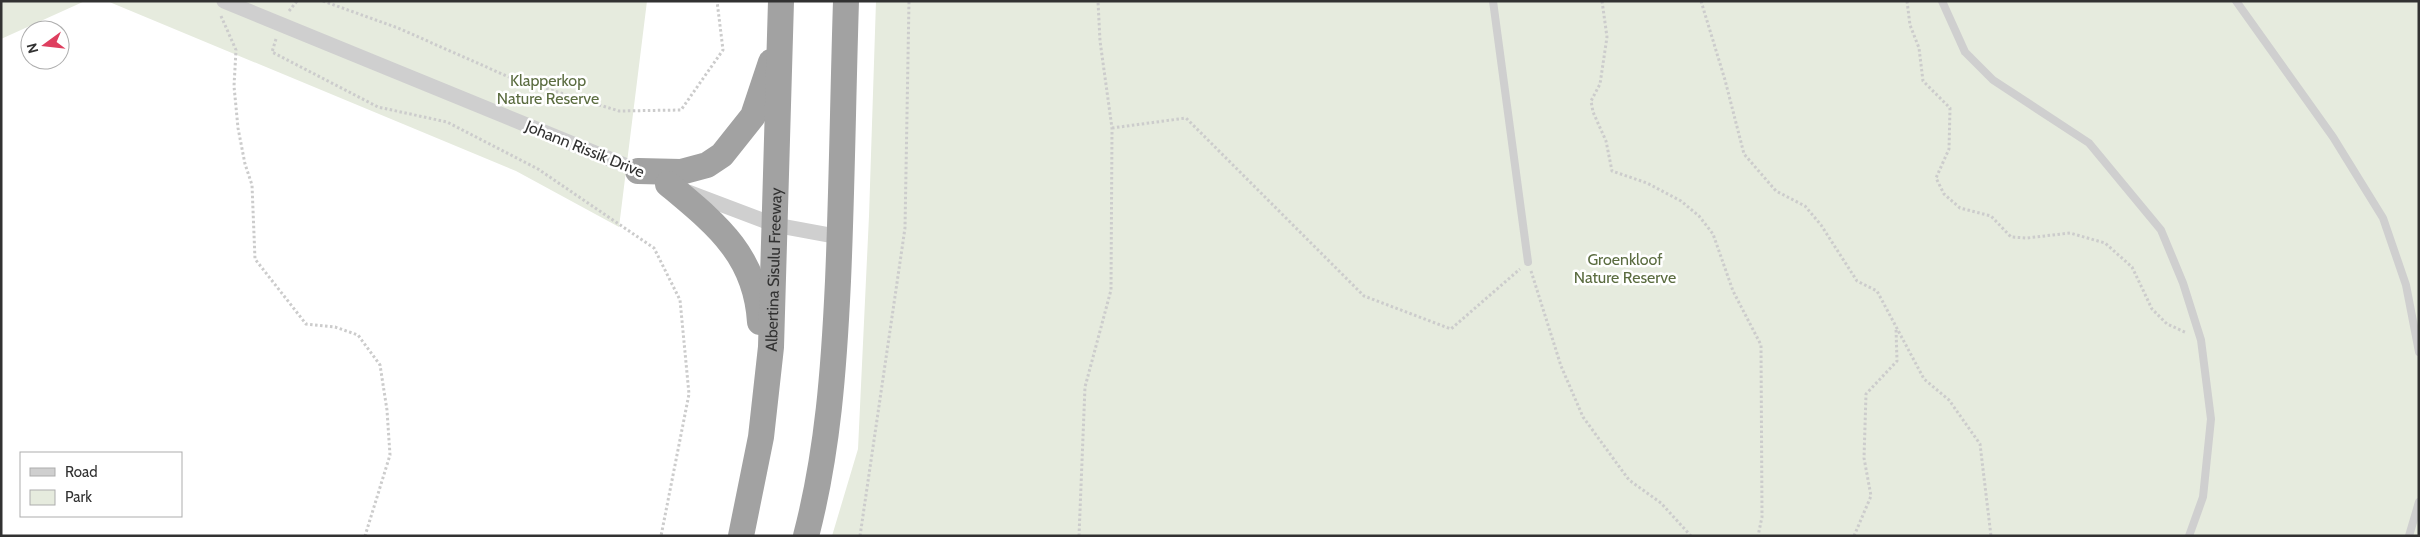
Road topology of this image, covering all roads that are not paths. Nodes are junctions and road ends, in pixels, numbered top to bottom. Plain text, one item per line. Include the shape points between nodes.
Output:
1 (781, 1) edge
2 (846, 1) edge
3 (1492, 1) edge
4 (1942, 1) edge
5 (2236, 1) edge
6 (221, 5) edge
7 (780, 39) junction
8 (638, 171) junction
9 (668, 184) junction
10 (776, 225) junction
11 (840, 237) junction
12 (1528, 262) road end
13 (2419, 352) edge
14 (761, 437) junction
15 (2419, 502) edge
16 (741, 536) edge
17 (806, 536) edge
18 (2189, 536) edge
19 (2409, 536) edge

1 - 7 highway, Albertina Sisulu Freeway
2 - 11 highway
3 - 12 lane
4 - 18 lane via 1965,52 1993,80 2089,143 2161,230 2183,283 2201,340 2211,419 2203,498
5 - 13 lane via 2332,137 2383,218 2406,285
6 - 8 street, Johann Rissik Drive via 280,25
7 - 8 highway via 753,116 722,155 707,165 682,172
7 - 10 highway, Albertina Sisulu Freeway
8 - 9 street, Johann Rissik Drive
9 - 10 street, Johann Rissik Drive
9 - 14 highway via 708,217 730,240 747,265 758,302 762,348
10 - 11 street, Johann Rissik Drive
10 - 14 highway, Albertina Sisulu Freeway via 771,347
11 - 17 highway via 833,376 826,435
14 - 16 highway, Albertina Sisulu Freeway
15 - 19 lane

